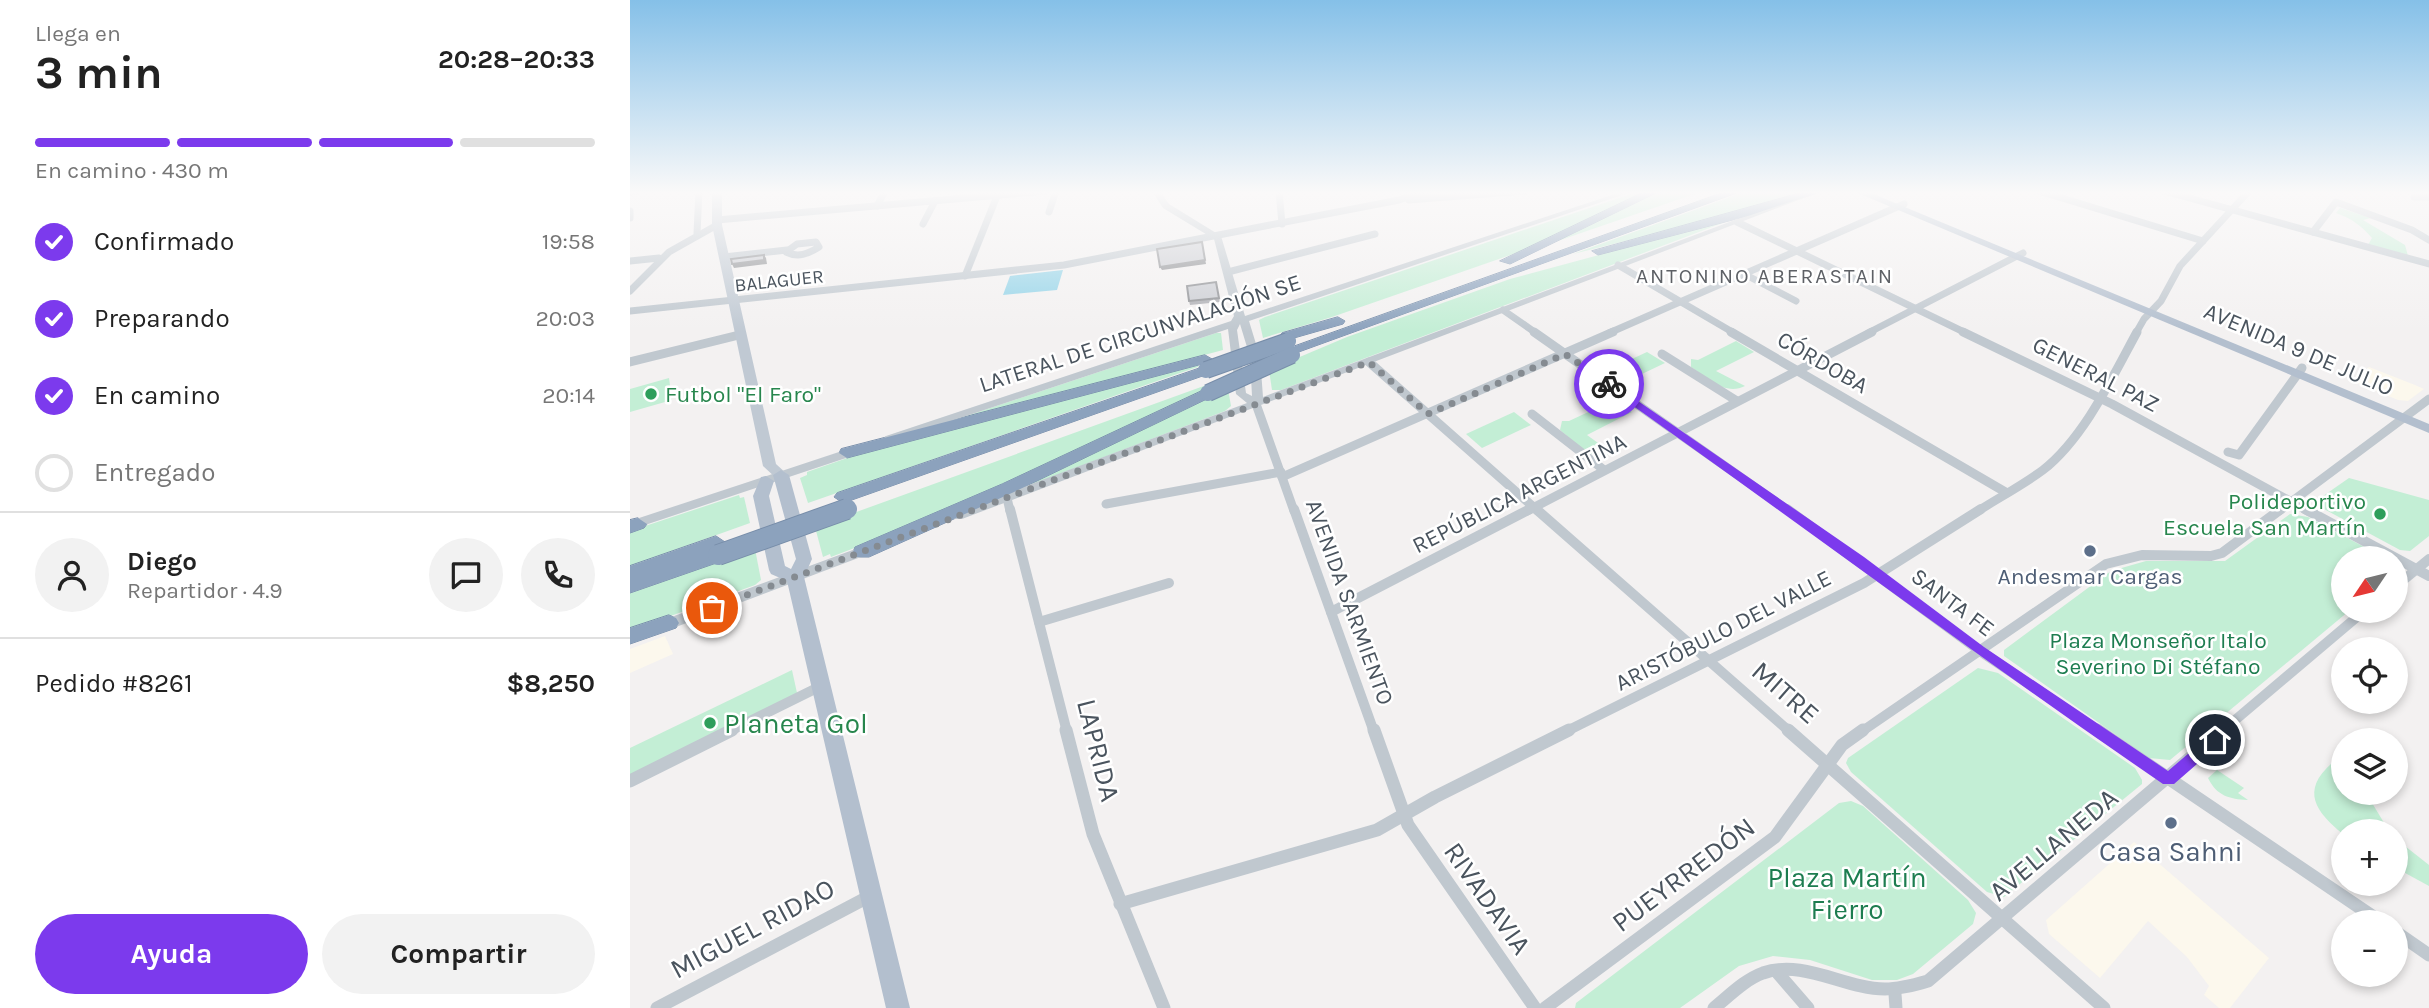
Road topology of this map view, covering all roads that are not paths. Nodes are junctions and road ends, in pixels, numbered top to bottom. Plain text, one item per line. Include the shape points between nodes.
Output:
1 (690, 238) edge
2 (720, 238) edge
3 (981, 238) edge
4 (1218, 238) joint
5 (1359, 238) edge
6 (1486, 238) edge
7 (1559, 238) edge
8 (1586, 238) edge
9 (1597, 238) edge
10 (1646, 238) edge
11 (1693, 238) edge
12 (1771, 238) edge
13 (1827, 238) edge
14 (1979, 238) edge
15 (2193, 238) edge
16 (2206, 238) edge
17 (2335, 238) edge
18 (2203, 241) junction
19 (787, 250) dead end
20 (1798, 251) junction
21 (2020, 255) junction
22 (724, 257) junction
23 (659, 258) junction
24 (630, 261) edge
25 (2429, 264) edge
26 (1618, 265) junction
27 (1228, 272) junction
28 (1746, 275) junction
29 (965, 276) junction
30 (1470, 281) junction
31 (630, 291) edge
32 (733, 301) junction
33 (1796, 301) dead end
34 (1683, 303) junction
35 (1916, 309) junction
36 (1503, 310) junction
37 (2153, 310) junction
38 (630, 311) edge
39 (1239, 319) junction
40 (739, 335) junction
41 (1290, 345) junction
42 (1565, 354) junction
43 (1662, 354) dead end
44 (630, 362) edge
45 (1369, 362) junction
46 (1797, 370) junction
47 (2300, 371) junction
48 (1206, 375) junction
49 (2101, 398) junction
50 (2429, 399) edge
51 (1737, 401) junction
52 (1256, 404) junction
53 (1428, 414) junction
54 (1532, 414) dead end
55 (2407, 415) junction
56 (2429, 421) edge
57 (2429, 429) edge
58 (1677, 432) junction
59 (2228, 452) dead end
60 (847, 453) junction
61 (1604, 470) junction
62 (772, 474) junction
63 (1282, 475) junction
64 (2007, 493) junction
65 (1007, 498) junction
66 (2292, 501) junction
67 (1106, 504) dead end
68 (1534, 507) junction
69 (633, 526) edge
70 (717, 549) junction
71 (862, 552) junction
72 (2429, 559) edge
73 (2417, 569) junction
74 (630, 573) edge
75 (1879, 574) junction
76 (2408, 576) edge
77 (2429, 576) edge
78 (795, 577) junction
79 (1169, 583) dead end
80 (630, 586) edge
81 (1331, 612) junction
82 (1039, 622) junction
83 (2350, 623) edge
84 (669, 624) joint
85 (630, 638) edge
86 (1980, 651) junction
87 (1709, 660) junction
88 (821, 686) junction
89 (1828, 765) junction
90 (2169, 780) junction
91 (630, 781) edge
92 (1404, 815) junction
93 (871, 895) junction
94 (1120, 904) junction
95 (2363, 910) edge
96 (2004, 920) junction
97 (2408, 940) edge
98 (2429, 955) edge
99 (1776, 971) junction
100 (1895, 1001) edge
101 (657, 1008) edge
102 (898, 1008) edge
103 (1164, 1008) edge
104 (1535, 1008) edge
105 (1545, 1008) edge
106 (1714, 1008) edge
107 (1808, 1008) edge
108 (2104, 1008) edge

1 - 23 street
2 - 22 main road
3 - 29 street
4 - 27 street, AVENIDA SARMIENTO
4 - 29 street, BALAGUER via 1064,265
5 - 27 street
6 - 39 street, LATERAL DE CIRCUNVALACIÓN SE
7 - 30 highway
8 - 30 highway
9 - 30 highway
10 - 30 highway
11 - 26 street
12 - 20 street, GENERAL PAZ
13 - 20 street
14 - 21 main road, AVENIDA 9 DE JULIO
15 - 18 street
16 - 18 street, ARISTÓBULO DEL VALLE
17 - 25 street
18 - 37 street, ARISTÓBULO DEL VALLE via 2180,266
19 - 22 street
20 - 28 street
20 - 35 street, GENERAL PAZ
21 - 35 street, REPÚBLICA ARGENTINA
21 - 37 main road, AVENIDA 9 DE JULIO
22 - 32 main road
23 - 24 street
23 - 31 street
26 - 34 street, CÓRDOBA
26 - 36 street
27 - 39 street, AVENIDA SARMIENTO
28 - 33 street
28 - 34 street
29 - 32 street, BALAGUER
30 - 41 highway via 1434,298
30 - 41 highway via 1368,312
32 - 38 street, BALAGUER
32 - 40 main road
34 - 42 street
34 - 46 street, CÓRDOBA
35 - 46 street, REPÚBLICA ARGENTINA
35 - 49 street, GENERAL PAZ
36 - 42 street, SANTA FE
36 - 45 street
37 - 47 main road, AVENIDA 9 DE JULIO
37 - 49 street, ARISTÓBULO DEL VALLE
39 - 52 street, AVENIDA SARMIENTO via 1260,391
39 - 52 street, AVENIDA SARMIENTO via 1241,394
39 - 60 street, LATERAL DE CIRCUNVALACIÓN SE
40 - 44 street
40 - 62 main road
41 - 48 highway, bridge
41 - 48 highway, bridge
42 - 53 street
42 - 58 street, SANTA FE
43 - 51 street
45 - 52 street
45 - 53 street, MITRE
46 - 51 street, REPÚBLICA ARGENTINA
46 - 64 street, CÓRDOBA
47 - 55 main road, AVENIDA 9 DE JULIO
47 - 59 street via 2239,455
48 - 60 highway
48 - 70 highway, bridge
48 - 71 highway via 1021,482
49 - 64 street, ARISTÓBULO DEL VALLE via 2044,469
49 - 66 street, GENERAL PAZ
50 - 55 street, PUEYRREDÓN
51 - 58 street, REPÚBLICA ARGENTINA
52 - 63 street, AVENIDA SARMIENTO
52 - 65 street
53 - 63 street
53 - 68 street, MITRE
54 - 61 street
55 - 56 main road, AVENIDA 9 DE JULIO
55 - 57 main road, AVENIDA 9 DE JULIO
55 - 66 street, PUEYRREDÓN
58 - 61 street, REPÚBLICA ARGENTINA
58 - 75 street, SANTA FE
60 - 62 street, LATERAL DE CIRCUNVALACIÓN SE
61 - 68 street, REPÚBLICA ARGENTINA
62 - 69 street, LATERAL DE CIRCUNVALACIÓN SE
62 - 78 main road via 804,559
62 - 78 main road via 761,496 777,570
63 - 67 street
63 - 81 street, AVENIDA SARMIENTO
64 - 75 street, ARISTÓBULO DEL VALLE
65 - 71 street
65 - 82 street, LAPRIDA
66 - 73 street, GENERAL PAZ
66 - 86 street, PUEYRREDÓN via 2217,554 2142,555 2106,564
68 - 81 street, REPÚBLICA ARGENTINA
68 - 87 street, MITRE
70 - 74 highway
70 - 80 highway
71 - 78 street
72 - 73 street
73 - 76 street
73 - 77 street, GENERAL PAZ
75 - 86 street, SANTA FE
75 - 87 street, ARISTÓBULO DEL VALLE
78 - 84 street
78 - 88 main road
79 - 82 street
81 - 92 street, AVENIDA SARMIENTO
82 - 94 street, LAPRIDA via 1093,834
83 - 90 street, AVELLANEDA
84 - 85 highway
86 - 89 street, PUEYRREDÓN via 1842,745
86 - 90 street, SANTA FE
87 - 89 street, MITRE
87 - 92 street, ARISTÓBULO DEL VALLE
88 - 91 street
88 - 93 main road
89 - 96 street, MITRE
89 - 105 street, PUEYRREDÓN via 1775,837
90 - 95 street, SANTA FE
90 - 96 street, AVELLANEDA
92 - 94 street, ARISTÓBULO DEL VALLE via 1377,830
92 - 104 street, RIVADAVIA
93 - 101 street, MIGUEL RIDAO
93 - 102 main road
94 - 103 street, LAPRIDA
96 - 100 street, AVELLANEDA via 1928,981
96 - 108 street, MITRE
97 - 98 street
99 - 100 street, AVELLANEDA via 1820,978
99 - 106 street via 1761,974
99 - 107 street

